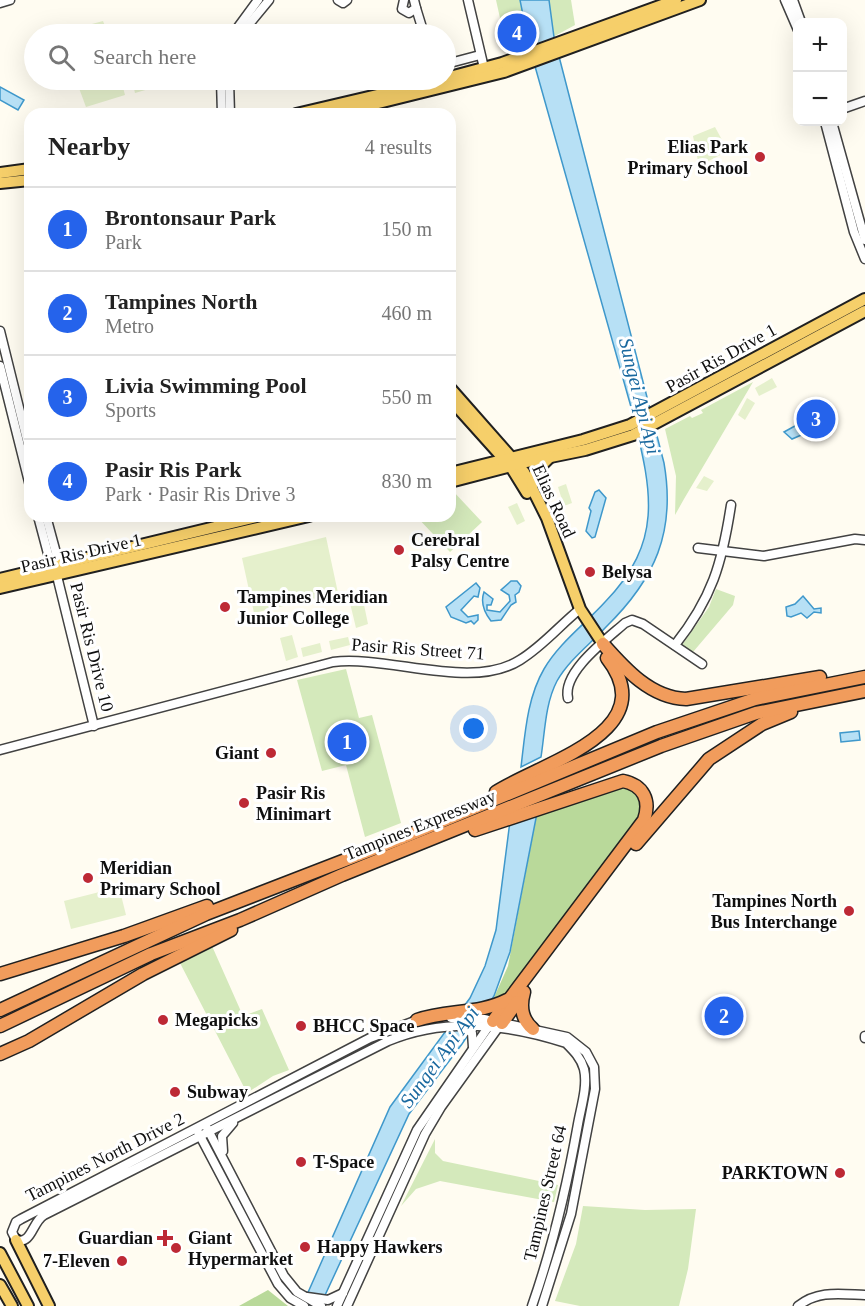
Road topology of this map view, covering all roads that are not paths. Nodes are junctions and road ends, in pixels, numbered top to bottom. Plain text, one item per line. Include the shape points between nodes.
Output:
1 (10, 0) edge
2 (258, 0) edge
3 (269, 0) edge
4 (338, 0) edge
5 (347, 0) edge
6 (405, 0) edge
7 (468, 0) edge
8 (676, 0) edge
9 (700, 0) edge
10 (785, 0) edge
11 (793, 0) edge
12 (0, 3) edge
13 (415, 4) edge
14 (793, 18) edge
15 (800, 18) edge
16 (240, 24) edge
17 (250, 24) edge
18 (421, 24) edge
19 (587, 37) junction
20 (480, 55) junction
21 (456, 61) edge
22 (503, 67) junction
23 (484, 68) junction
24 (456, 76) edge
25 (456, 80) edge
26 (221, 90) edge
27 (229, 90) edge
28 (397, 90) edge
29 (420, 90) edge
30 (865, 101) edge
31 (222, 108) edge
32 (230, 108) edge
33 (321, 108) edge
34 (356, 108) edge
35 (847, 108) edge
36 (826, 126) edge
37 (833, 126) edge
38 (24, 170) edge
39 (0, 173) edge
40 (24, 181) edge
41 (0, 183) edge
42 (865, 240) edge
43 (865, 259) edge
44 (865, 299) edge
45 (865, 310) edge
46 (0, 331) edge
47 (0, 366) edge
48 (456, 395) edge
49 (11, 403) edge
50 (456, 406) edge
51 (0, 409) edge
52 (660, 416) junction
53 (631, 430) junction
54 (22, 438) junction
55 (24, 442) edge
56 (491, 444) junction
57 (24, 450) edge
58 (549, 458) junction
59 (512, 462) junction
60 (456, 471) edge
61 (456, 472) edge
62 (456, 480) edge
63 (532, 488) junction
64 (731, 505) dead end
65 (40, 522) edge
66 (47, 522) edge
67 (237, 522) edge
68 (280, 522) edge
69 (865, 540) edge
70 (698, 548) dead end
71 (723, 552) junction
72 (56, 568) junction
73 (0, 579) edge
74 (0, 588) edge
75 (580, 614) junction
76 (598, 642) junction
77 (675, 645) junction
78 (702, 664) dead end
79 (865, 672) edge
80 (865, 677) edge
81 (865, 691) edge
82 (568, 698) dead end
83 (802, 705) junction
84 (94, 726) junction
85 (0, 750) edge
86 (0, 755) edge
87 (465, 812) junction
88 (337, 863) junction
89 (370, 864) junction
90 (240, 920) junction
91 (0, 976) edge
92 (524, 992) junction
93 (509, 999) junction
94 (0, 1010) edge
95 (454, 1014) junction
96 (417, 1020) joint
97 (491, 1024) junction
98 (460, 1025) junction
99 (0, 1026) edge
100 (533, 1029) junction
101 (29, 1041) junction
102 (473, 1047) junction
103 (0, 1054) edge
104 (0, 1064) edge
105 (585, 1087) joint
106 (595, 1089) joint
107 (237, 1118) junction
108 (434, 1118) junction
109 (417, 1130) junction
110 (203, 1131) junction
111 (188, 1143) junction
112 (209, 1155) junction
113 (226, 1163) junction
114 (16, 1240) junction
115 (0, 1253) edge
116 (282, 1270) junction
117 (271, 1271) junction
118 (0, 1285) edge
119 (343, 1292) junction
120 (865, 1295) edge
121 (303, 1301) edge
122 (12, 1306) edge
123 (28, 1306) edge
124 (49, 1306) edge
125 (321, 1306) edge
126 (337, 1306) edge
127 (346, 1306) edge
128 (532, 1306) edge
129 (542, 1306) edge
130 (798, 1306) edge

1 - 12 street
2 - 16 street
3 - 17 street
4 - 5 street
6 - 13 street via 402,6 406,13 411,13
7 - 20 street
8 - 19 main road
9 - 19 main road
10 - 14 street
11 - 15 street
13 - 18 street
19 - 22 main road
20 - 21 street
20 - 23 street
22 - 23 main road
22 - 25 main road
23 - 24 main road
26 - 31 street
27 - 32 street
28 - 33 main road
29 - 34 main road
30 - 35 street
36 - 43 street
37 - 42 street
38 - 39 main road
40 - 41 main road
44 - 52 main road, Pasir Ris Drive 1
45 - 52 main road, Pasir Ris Drive 1
46 - 49 street
47 - 49 street
48 - 59 main road, Elias Road
49 - 51 street
49 - 54 street
50 - 56 main road, Elias Road
52 - 53 main road, Pasir Ris Drive 1
53 - 58 main road, Pasir Ris Drive 1
53 - 59 main road, Pasir Ris Drive 1
54 - 55 street
54 - 57 street
56 - 59 main road, Elias Road
56 - 60 main road via 488,457
58 - 59 main road, Pasir Ris Drive 1
58 - 63 main road via 535,472
59 - 61 main road, Pasir Ris Drive 1
59 - 62 main road, Pasir Ris Drive 1
59 - 63 main road, Elias Road
59 - 75 main road, Elias Road
63 - 75 main road, Elias Road via 547,518
64 - 71 street
65 - 72 street, Pasir Ris Drive 10
66 - 72 street, Pasir Ris Drive 10
67 - 72 main road, Pasir Ris Drive 1
68 - 72 main road, Pasir Ris Drive 1
69 - 71 street via 764,556
70 - 71 street
71 - 77 street via 704,605
72 - 73 main road, Pasir Ris Drive 1
72 - 74 main road, Pasir Ris Drive 1
72 - 84 street, Pasir Ris Drive 10
75 - 76 main road, Elias Road
75 - 84 street, Pasir Ris Street 71 via 520,660 491,670 447,670 350,660
76 - 77 street via 632,620
76 - 79 highway via 646,685 673,699
76 - 82 street via 571,679 566,691
76 - 87 highway via 619,674 622,686 618,713 612,724 591,742 502,788
77 - 78 street
80 - 87 highway, Tampines Expressway via 828,682 716,710
81 - 83 highway, Tampines Expressway
83 - 89 highway, Tampines Expressway via 756,713 661,746
83 - 92 highway via 744,734 692,776
84 - 85 street, Pasir Ris Street 71
84 - 86 street, Pasir Ris Street 71 via 87,732
87 - 88 highway, Tampines Expressway
88 - 91 highway
88 - 94 highway, Tampines Expressway via 206,914
89 - 90 highway, Tampines Expressway
89 - 93 highway via 623,781 635,783 646,795 644,820
90 - 99 highway, Tampines Expressway via 151,954
90 - 101 highway via 231,930 143,974
92 - 97 highway
92 - 100 highway via 524,1017
93 - 95 highway
93 - 97 highway
95 - 96 highway
95 - 97 street, Tampines North Drive 2
96 - 110 street, Tampines North Drive 2 via 370,1038
97 - 98 street, Tampines North Drive 2
97 - 100 street, Tampines North Drive 2
97 - 102 street
97 - 105 street, Tampines North Drive 2 via 566,1043 581,1060
97 - 108 street
98 - 102 street via 472,1034
98 - 107 street, Tampines North Drive 2 via 413,1032 388,1041
100 - 106 street, Tampines North Drive 2 via 575,1042 586,1052 594,1067
101 - 103 highway
101 - 104 highway
102 - 109 street
105 - 128 street, Tampines Street 64 via 560,1212
106 - 129 street, Tampines Street 64 via 571,1214
107 - 110 street, Tampines North Drive 2
107 - 113 street via 222,1136
108 - 109 street via 427,1119
108 - 127 street
109 - 119 street
110 - 111 street, Tampines North Drive 2
110 - 112 street
110 - 113 street
110 - 114 street, Tampines North Drive 2 via 21,1218 12,1232
111 - 112 street
111 - 114 street, Tampines North Drive 2 via 44,1215 27,1239
112 - 117 street
113 - 116 street
114 - 124 main road
115 - 123 main road
116 - 117 street
116 - 121 street
117 - 121 street via 283,1292
118 - 122 main road
119 - 121 street via 328,1300
119 - 126 street
120 - 130 street via 826,1293
121 - 125 street

